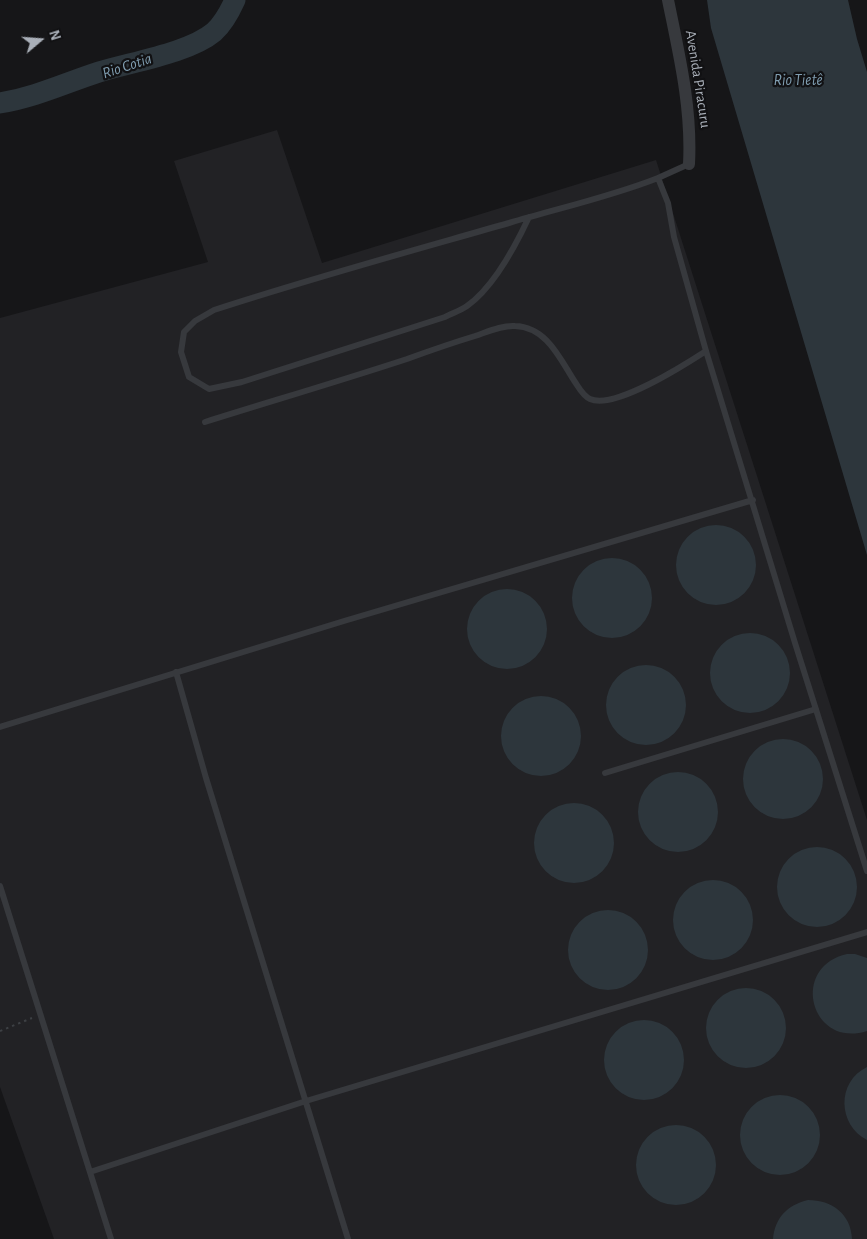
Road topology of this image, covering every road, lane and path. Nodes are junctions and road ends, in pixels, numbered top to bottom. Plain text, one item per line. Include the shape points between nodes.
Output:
1 (668, 0) edge
2 (689, 164) joint
3 (658, 178) junction
4 (529, 217) junction
5 (706, 351) junction
6 (205, 422) dead end
7 (752, 500) junction
8 (176, 672) junction
9 (816, 709) junction
10 (0, 727) edge
11 (605, 773) dead end
12 (867, 871) edge
13 (0, 886) edge
14 (867, 932) edge
15 (40, 1014) junction
16 (0, 1031) edge
17 (306, 1101) junction
18 (90, 1172) junction
19 (111, 1239) edge
20 (348, 1239) edge

1 - 2 street, Avenida Piracuru via 685,84
2 - 3 lane
3 - 4 lane
3 - 5 lane via 668,203 674,237
4 - 4 lane via 514,250 499,272 466,307 445,317 242,382 208,389 189,377 181,352 184,332 194,321 214,310
5 - 6 lane via 641,388 619,397 591,400 581,392 558,354 541,334 514,326 491,330
5 - 7 lane
7 - 8 lane
7 - 9 lane
8 - 10 lane
8 - 17 lane
9 - 11 lane
9 - 12 lane
13 - 15 lane
14 - 17 lane
15 - 16 path
15 - 18 lane
17 - 18 lane
17 - 20 lane
18 - 19 lane

